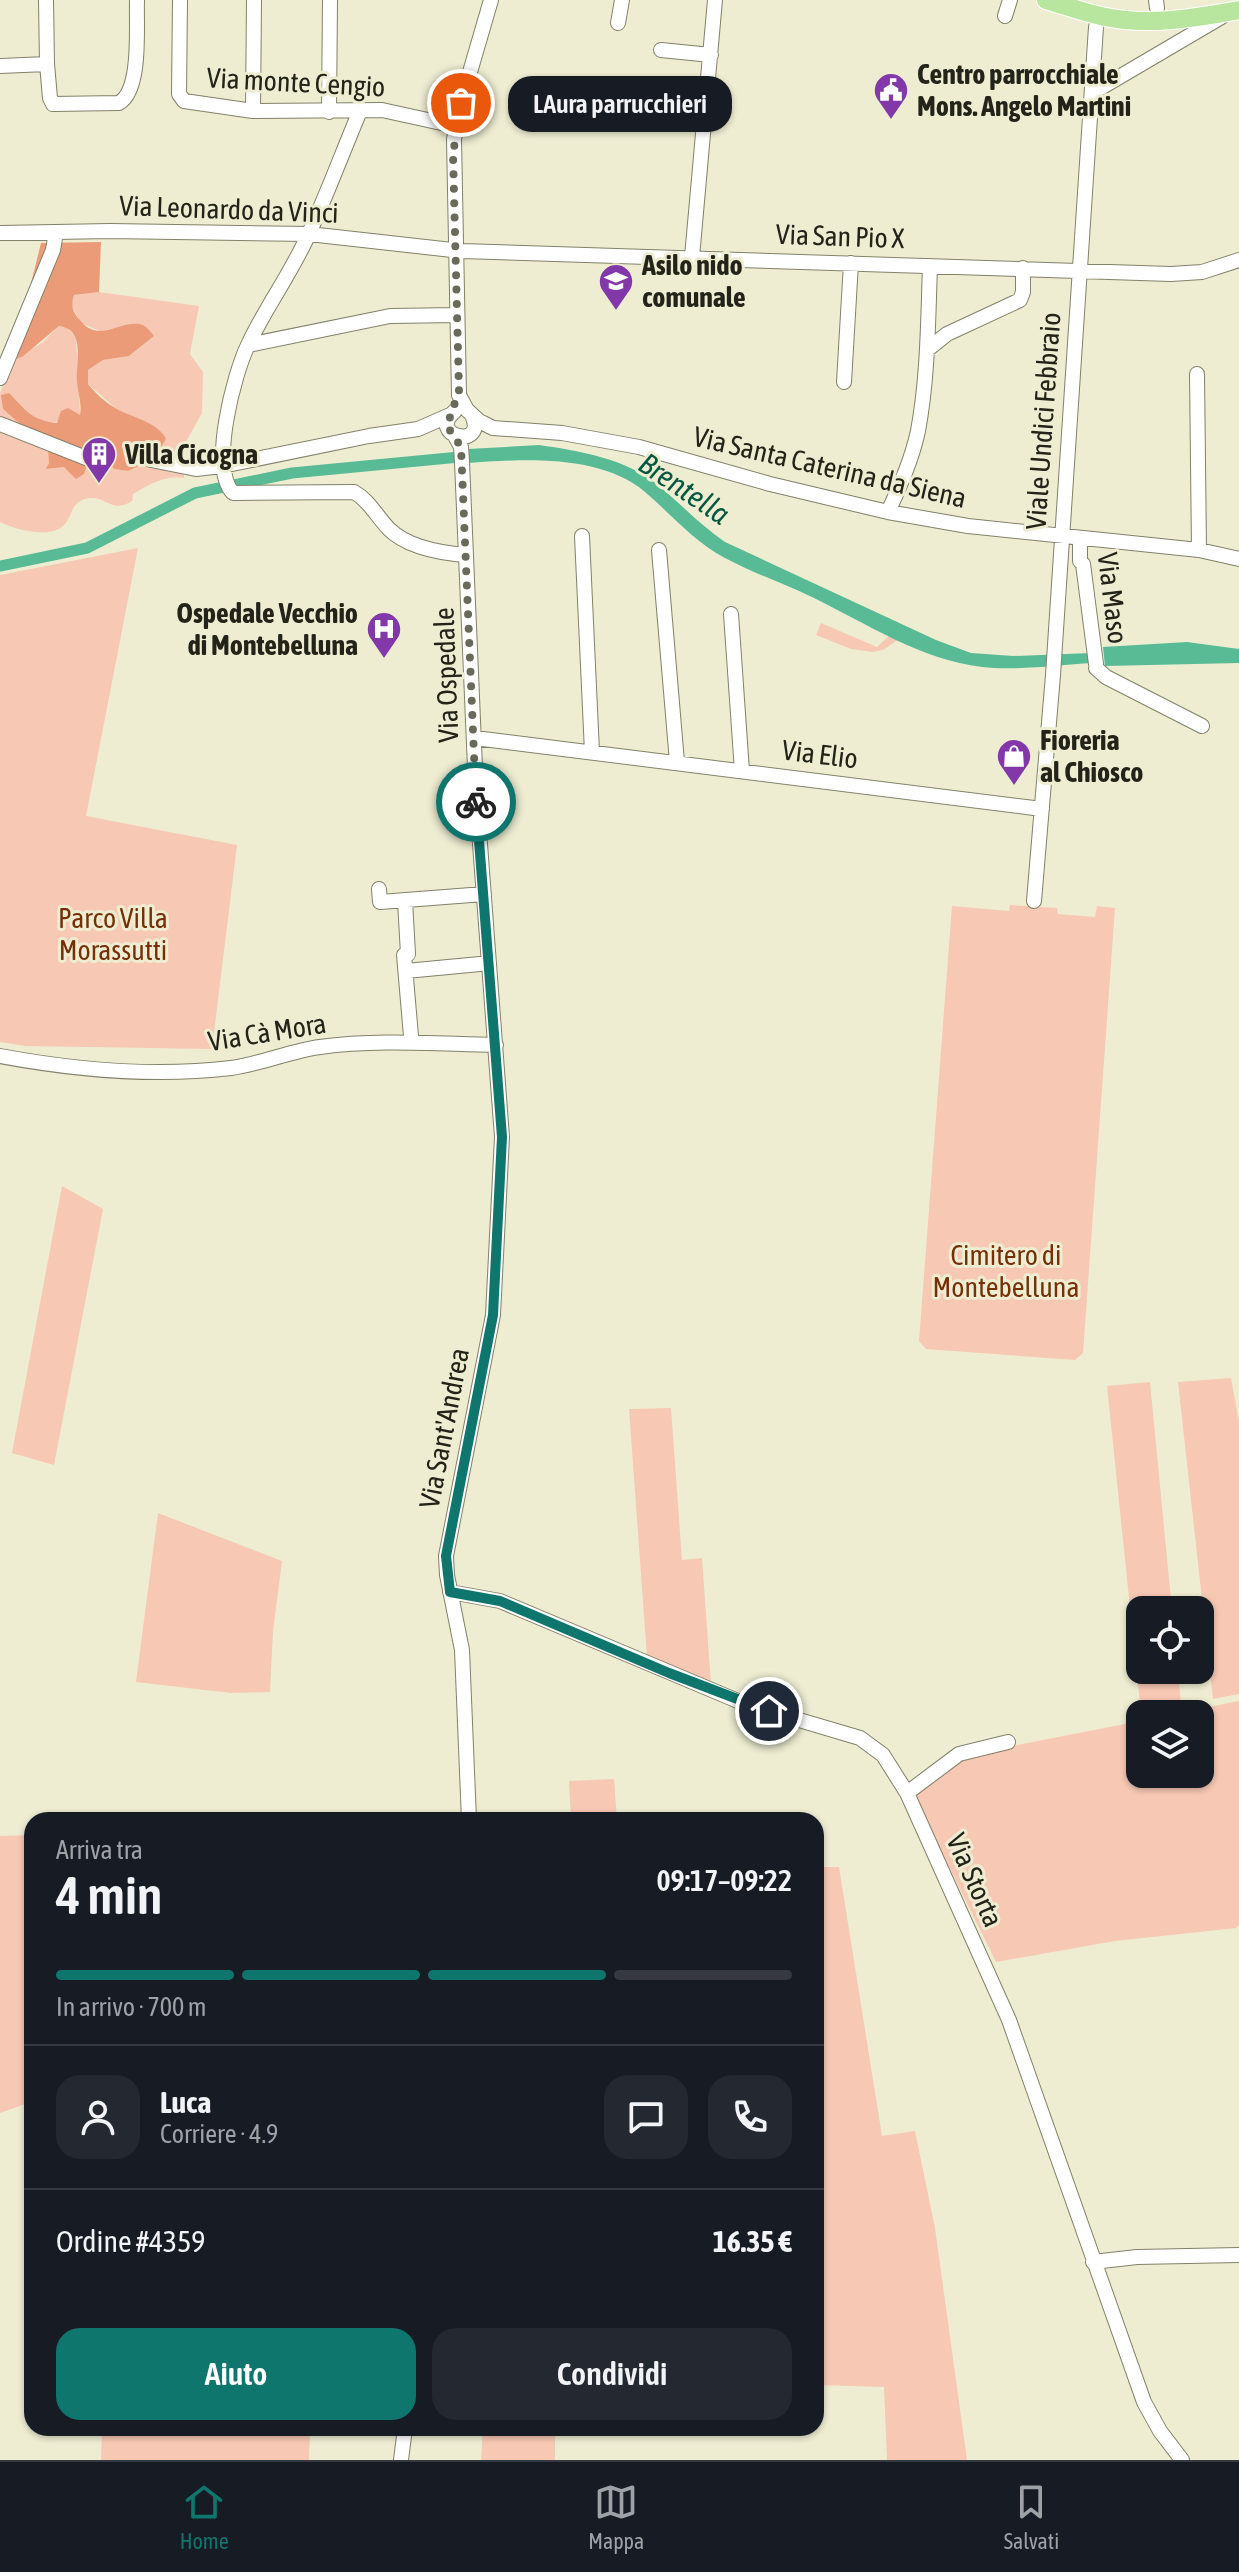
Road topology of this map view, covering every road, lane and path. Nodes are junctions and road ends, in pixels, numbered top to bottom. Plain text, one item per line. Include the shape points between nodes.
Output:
1 (46, 0) edge
2 (137, 0) edge
3 (180, 0) edge
4 (254, 0) edge
5 (330, 0) edge
6 (491, 0) edge
7 (622, 0) edge
8 (715, 0) edge
9 (1010, 0) edge
10 (1046, 0) edge
11 (1235, 10) edge
12 (1005, 16) dead end
13 (1099, 16) junction
14 (618, 23) dead end
15 (661, 50) dead end
16 (711, 55) junction
17 (47, 64) junction
18 (0, 66) edge
19 (1092, 93) junction
20 (253, 111) junction
21 (360, 111) junction
22 (329, 112) junction
23 (455, 126) junction
24 (56, 232) junction
25 (0, 233) edge
26 (309, 234) junction
27 (455, 250) junction
28 (692, 257) junction
29 (1239, 260) edge
30 (851, 263) junction
31 (930, 266) junction
32 (1023, 268) junction
33 (1079, 271) junction
34 (457, 315) junction
35 (248, 345) junction
36 (927, 350) junction
37 (1197, 374) dead end
38 (0, 378) edge
39 (844, 382) dead end
40 (459, 391) junction
41 (451, 414) junction
42 (471, 414) junction
43 (0, 424) edge
44 (418, 429) junction
45 (506, 430) junction
46 (461, 442) junction
47 (86, 458) dead end
48 (151, 460) dead end
49 (222, 466) junction
50 (888, 512) junction
51 (582, 536) dead end
52 (1062, 537) junction
53 (1080, 539) junction
54 (659, 550) dead end
55 (1199, 550) junction
56 (466, 555) junction
57 (1239, 559) edge
58 (731, 614) dead end
59 (1202, 726) dead end
60 (475, 738) junction
61 (592, 752) junction
62 (677, 762) junction
63 (742, 771) junction
64 (1042, 809) junction
65 (379, 889) dead end
66 (484, 894) junction
67 (405, 901) junction
68 (1034, 901) dead end
69 (480, 964) dead end
70 (406, 971) junction
71 (411, 1036) dead end
72 (496, 1045) junction
73 (0, 1056) edge
74 (450, 1592) junction
75 (1008, 1742) dead end
76 (907, 1793) junction
77 (469, 1812) edge
78 (1239, 2255) edge
79 (1093, 2262) junction
80 (404, 2436) edge
81 (1178, 2456) edge
82 (401, 2460) edge
83 (1161, 2460) edge

1 - 17 street
2 - 17 street via 134,73 125,100 53,104
3 - 20 street, Via monte Cengio via 182,100
4 - 20 street
5 - 22 street
6 - 23 street
7 - 14 street
8 - 16 street
9 - 12 street
10 - 13 main road
11 - 13 main road via 1161,21
11 - 19 street
13 - 19 street, Viale Undici Febbraio
15 - 16 street
16 - 28 street
17 - 18 street
19 - 33 street, Viale Undici Febbraio
20 - 22 street, Via monte Cengio
21 - 22 street, Via monte Cengio
21 - 23 street, Via monte Cengio via 402,113
21 - 26 street
23 - 27 street
24 - 25 street, Via Leonardo da Vinci
24 - 26 street, Via Leonardo da Vinci
24 - 38 street
26 - 27 street, Via Leonardo da Vinci
26 - 35 street
27 - 28 street, Via San Pio X
27 - 34 street
28 - 30 street, Via San Pio X
29 - 33 street, Via San Pio X via 1187,274
30 - 31 street, Via San Pio X
30 - 39 street
31 - 32 street, Via San Pio X
31 - 36 street
32 - 33 street, Via San Pio X
32 - 36 street via 1020,300 960,327
33 - 52 street, Viale Undici Febbraio
34 - 35 street via 390,316
34 - 40 street
35 - 49 street via 221,449
36 - 50 street via 917,433
37 - 55 street
40 - 41 street
40 - 42 street
41 - 42 street
41 - 44 street
41 - 46 street via 447,426
42 - 45 street, Via Santa Caterina da Siena
42 - 46 street via 475,424
43 - 47 street
44 - 46 street, Via Santa Caterina da Siena
44 - 49 street
45 - 46 street, Via Santa Caterina da Siena
45 - 50 street, Via Santa Caterina da Siena via 562,433 639,447
46 - 56 street, Via Ospedale
48 - 49 street via 196,469
49 - 56 street via 229,489 238,495 354,492 405,541
50 - 52 street, Via Santa Caterina da Siena
51 - 61 street
52 - 53 street, Via Santa Caterina da Siena
52 - 64 street, Viale Undici Febbraio
53 - 55 street, Via Santa Caterina da Siena
53 - 59 street, Via Maso via 1096,666 1106,677
54 - 62 street
55 - 57 street, Via Santa Caterina da Siena
56 - 60 street, Via Ospedale
58 - 63 street
60 - 61 street, Via Elio
60 - 66 street, Via Ospedale
61 - 62 street, Via Elio
62 - 63 street, Via Elio
63 - 64 street, Via Elio
64 - 68 street, Viale Undici Febbraio
65 - 67 street via 380,902
66 - 67 street
66 - 72 street, Via Ospedale
67 - 70 street
69 - 70 street
70 - 71 street
72 - 73 street, Via Cà Mora via 318,1047 231,1068 161,1071 60,1067
72 - 74 street, Via Sant'Andrea via 502,1137 493,1315 446,1556
74 - 76 street, Via Storta via 500,1601 745,1704 860,1738 883,1755
74 - 77 street, Via Sant'Andrea via 462,1650
75 - 76 street via 959,1754
76 - 79 street, Via Storta via 1009,2020
78 - 79 street
79 - 81 street, Via Storta via 1144,2402
80 - 82 street
81 - 83 street

